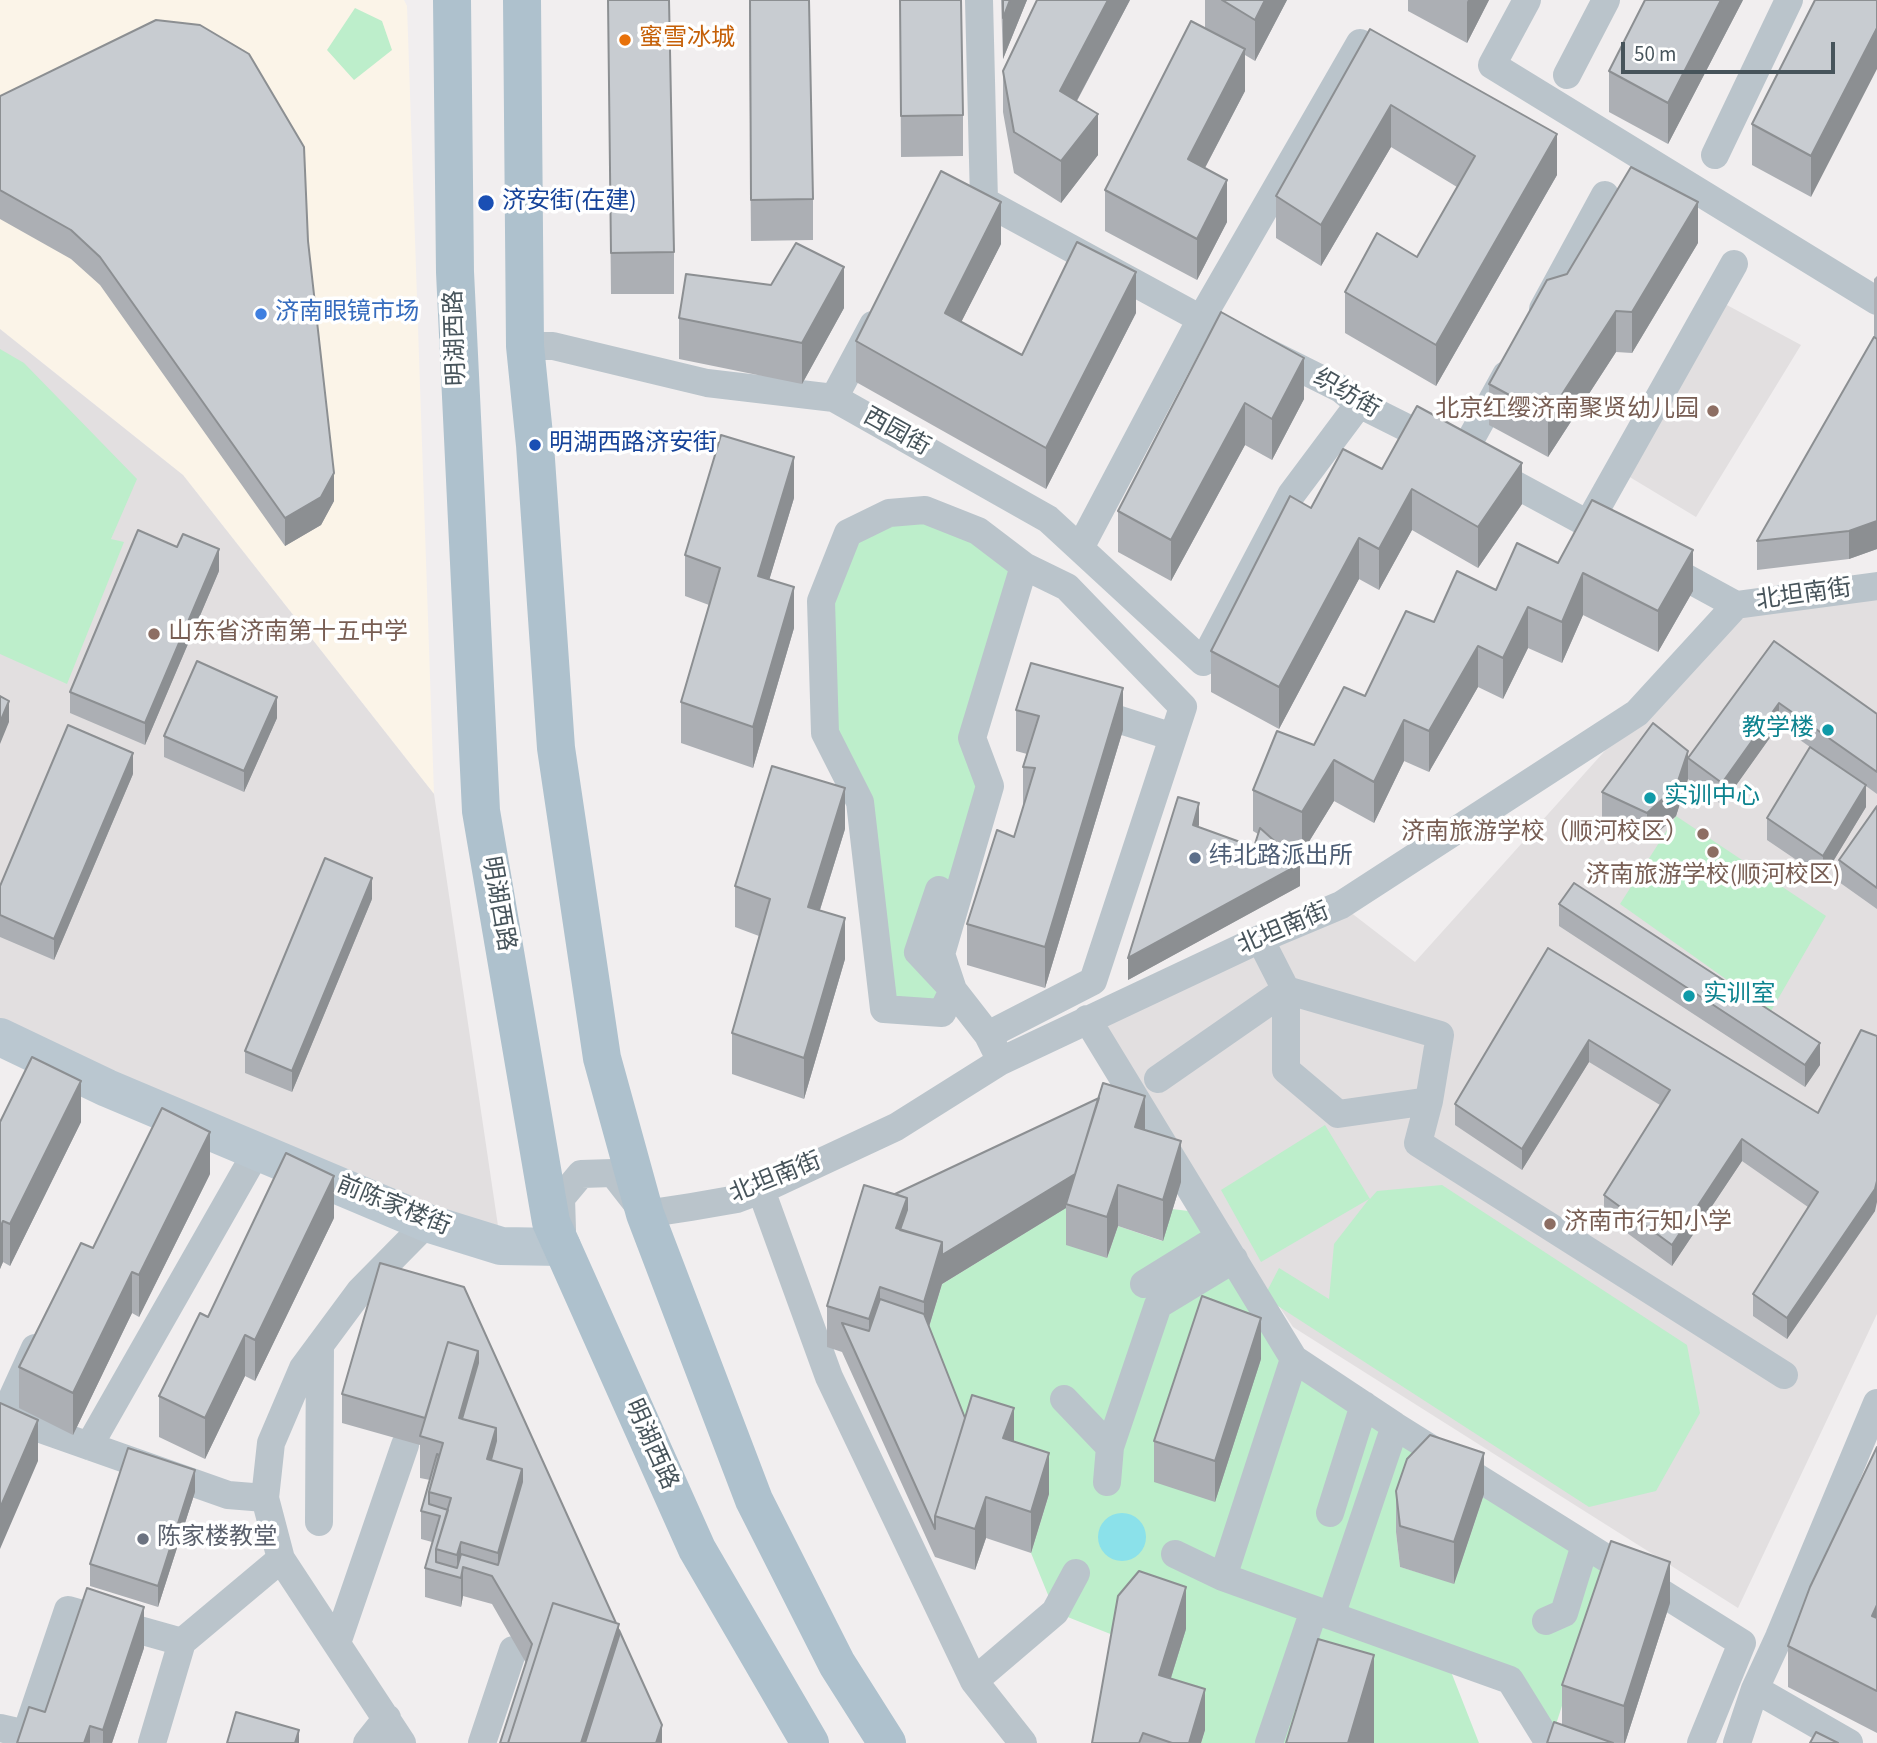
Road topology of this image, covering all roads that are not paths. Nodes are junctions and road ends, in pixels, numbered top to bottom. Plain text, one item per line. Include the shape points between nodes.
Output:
1 (452, 0) edge
2 (522, 0) edge
3 (979, 0) edge
4 (1527, 0) edge
5 (1606, 0) edge
6 (1789, 0) edge
7 (1360, 43) edge
8 (1567, 75) dead end
9 (1715, 155) dead end
10 (1605, 195) dead end
11 (1734, 264) dead end
12 (1877, 301) edge
13 (884, 303) edge
14 (1201, 319) junction
15 (525, 346) junction
16 (834, 398) junction
17 (1359, 404) junction
18 (1462, 455) junction
19 (1588, 524) junction
20 (1080, 548) junction
21 (1024, 566) junction
22 (1877, 586) edge
23 (1737, 605) junction
24 (1067, 702) edge
25 (1173, 737) junction
26 (939, 890) dead end
27 (1260, 939) junction
28 (953, 990) junction
29 (1286, 990) junction
30 (1087, 1019) junction
31 (988, 1035) junction
32 (0, 1037) edge
33 (1001, 1061) junction
34 (1158, 1079) dead end
35 (1429, 1101) junction
36 (257, 1151) junction
37 (761, 1190) junction
38 (645, 1214) junction
39 (427, 1223) junction
40 (562, 1247) junction
41 (1227, 1248) junction
42 (1143, 1284) dead end
43 (45, 1328) edge
44 (320, 1345) junction
45 (1294, 1359) junction
46 (1784, 1376) dead end
47 (1064, 1399) dead end
48 (1877, 1403) edge
49 (1364, 1405) junction
50 (2, 1416) edge
51 (1395, 1426) junction
52 (89, 1446) junction
53 (405, 1446) dead end
54 (1110, 1447) junction
55 (1107, 1482) dead end
56 (265, 1498) junction
57 (1330, 1513) dead end
58 (318, 1522) dead end
59 (1585, 1545) junction
60 (1175, 1554) dead end
61 (281, 1559) junction
62 (1076, 1573) dead end
63 (1223, 1577) junction
64 (1322, 1613) junction
65 (1546, 1621) dead end
66 (183, 1643) junction
67 (337, 1643) junction
68 (513, 1650) dead end
69 (974, 1681) junction
70 (1755, 1689) junction
71 (387, 1718) junction
72 (0, 1728) edge
73 (152, 1743) edge
74 (367, 1743) edge
75 (402, 1743) edge
76 (482, 1743) edge
77 (810, 1743) edge
78 (887, 1743) edge
79 (1023, 1743) edge
80 (1269, 1743) edge
81 (1549, 1743) edge
82 (1701, 1743) edge
83 (1737, 1743) edge
84 (1849, 1743) edge

1 - 40 main road, 明湖西路 via 455,272 481,811 551,1222
2 - 15 main road
3 - 14 street, 织纺街 via 972,195
4 - 12 street via 1492,65
5 - 8 street
6 - 9 street
7 - 14 street
10 - 18 street
11 - 19 street
13 - 16 street
14 - 17 street, 织纺街 via 1341,389
14 - 20 street
15 - 16 street, 西园街 via 552,346 707,383
15 - 38 main road via 556,748 602,1058
16 - 20 street, 西园街 via 1048,519
17 - 18 street, 织纺街
17 - 20 street, 西园街 via 1291,495 1203,662
18 - 19 street, 织纺街
19 - 23 street, 织纺街
21 - 25 street via 1067,587 1183,707
21 - 28 street via 972,738 990,786 941,954
21 - 28 street via 978,531 925,510 889,513 848,533 821,601 825,733 860,802 884,1009 942,1013
22 - 23 street, 北坦南街
23 - 27 street, 北坦南街 via 1637,713 1341,905
24 - 25 street
25 - 31 street via 1093,981
26 - 28 street via 918,952
27 - 29 street
27 - 30 street, 北坦南街
28 - 31 street
29 - 34 street
29 - 35 street via 1440,1035
29 - 35 street via 1286,1070 1338,1114
30 - 33 street, 北坦南街
30 - 41 street
31 - 33 street
32 - 36 street, 前陈家楼街
33 - 37 street, 北坦南街 via 896,1126
35 - 46 street via 1418,1143
36 - 39 street, 前陈家楼街
36 - 52 street
37 - 38 street, 北坦南街 via 737,1199
37 - 69 street via 829,1377
38 - 40 street via 613,1172 580,1174 561,1198
38 - 78 main road via 754,1500 837,1664
39 - 40 street, 前陈家楼街 via 501,1246
39 - 44 street via 360,1291
40 - 77 main road, 明湖西路 via 696,1549
41 - 42 street
41 - 45 street
41 - 54 street via 1158,1306
43 - 50 street
44 - 56 street via 303,1368 271,1443
44 - 58 street
45 - 49 street
45 - 63 street
47 - 54 street
48 - 70 street
49 - 51 street
49 - 57 street
50 - 52 street
51 - 59 street
51 - 64 street
52 - 56 street via 228,1495
53 - 67 street
54 - 55 street
56 - 61 street
59 - 65 street via 1564,1614
59 - 82 street via 1742,1643
60 - 63 street
61 - 66 street
61 - 67 street
62 - 69 street via 1055,1612
63 - 64 street
64 - 80 street
64 - 81 street via 1510,1680
66 - 72 street via 68,1610 26,1734
66 - 73 street
67 - 71 street
68 - 76 street
69 - 79 street
70 - 83 street
70 - 84 street
71 - 74 street
71 - 75 street

